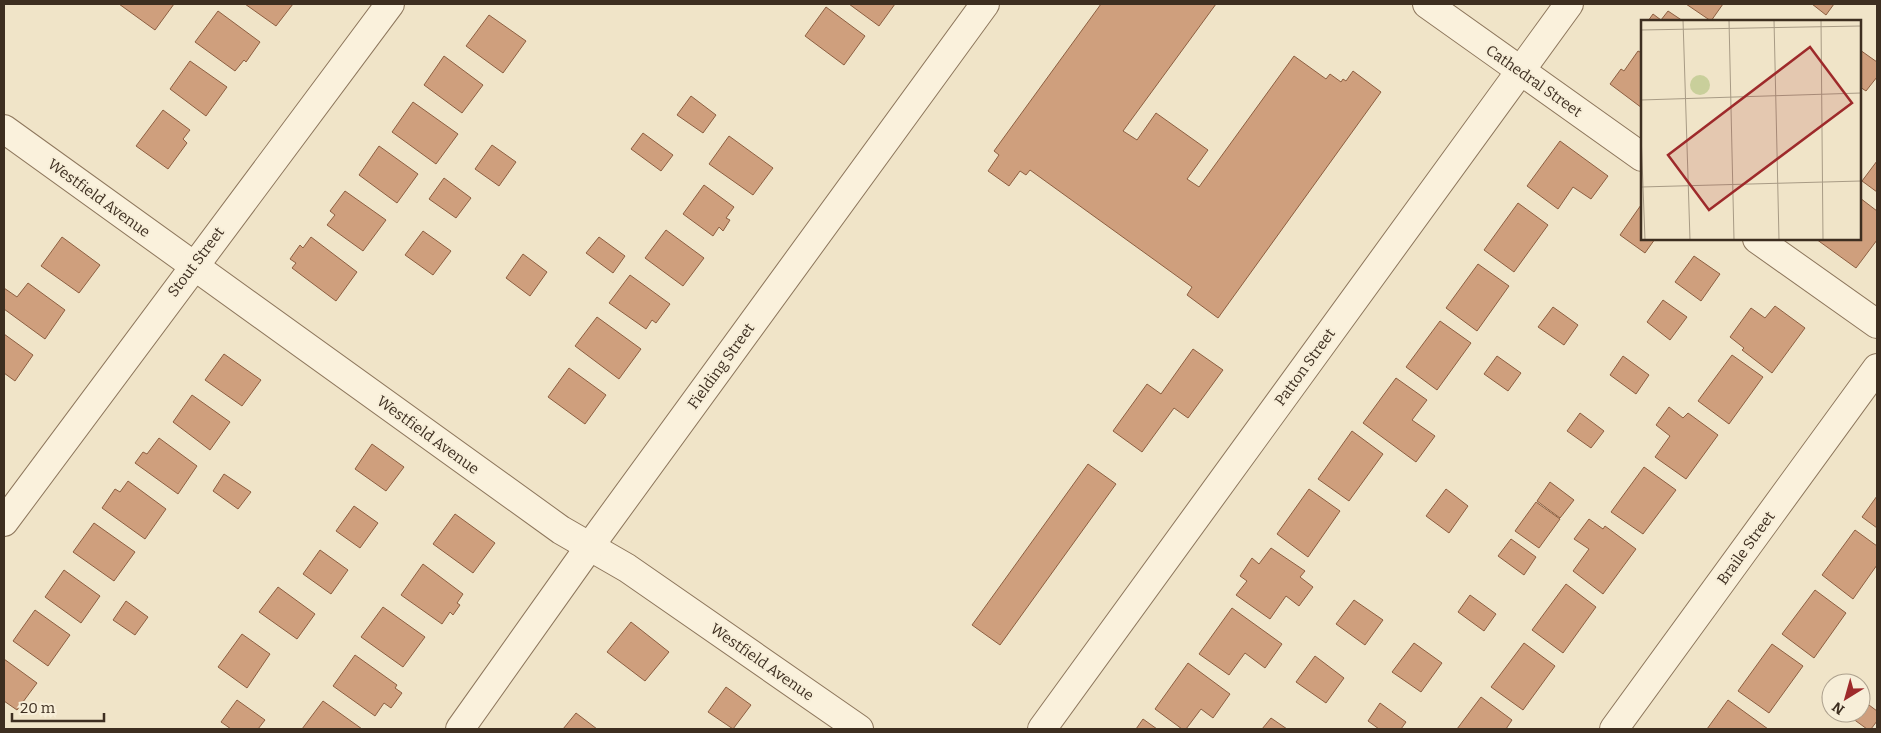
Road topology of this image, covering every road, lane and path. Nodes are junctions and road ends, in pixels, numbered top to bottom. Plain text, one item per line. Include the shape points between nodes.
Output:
1 (390, 4) edge
2 (985, 4) edge
3 (1427, 4) edge
4 (1569, 4) edge
5 (1520, 71) junction
6 (4, 130) edge
7 (1641, 156) edge
8 (1758, 240) edge
9 (193, 266) junction
10 (1877, 324) edge
11 (1877, 368) edge
12 (4, 522) edge
13 (590, 546) junction
14 (460, 729) edge
15 (859, 729) edge
16 (1042, 729) edge
17 (1614, 729) edge

1 - 9 street, Stout Street
2 - 13 street, Fielding Street
3 - 5 street, Cathedral Street
4 - 5 street, Patton Street
5 - 7 street, Cathedral Street
5 - 16 street, Patton Street
6 - 9 street, Westfield Avenue
8 - 10 street
9 - 12 street, Stout Street
9 - 13 street, Westfield Avenue via 561,530
11 - 17 street, Braile Street
13 - 14 street, Fielding Street
13 - 15 street, Westfield Avenue via 627,568

